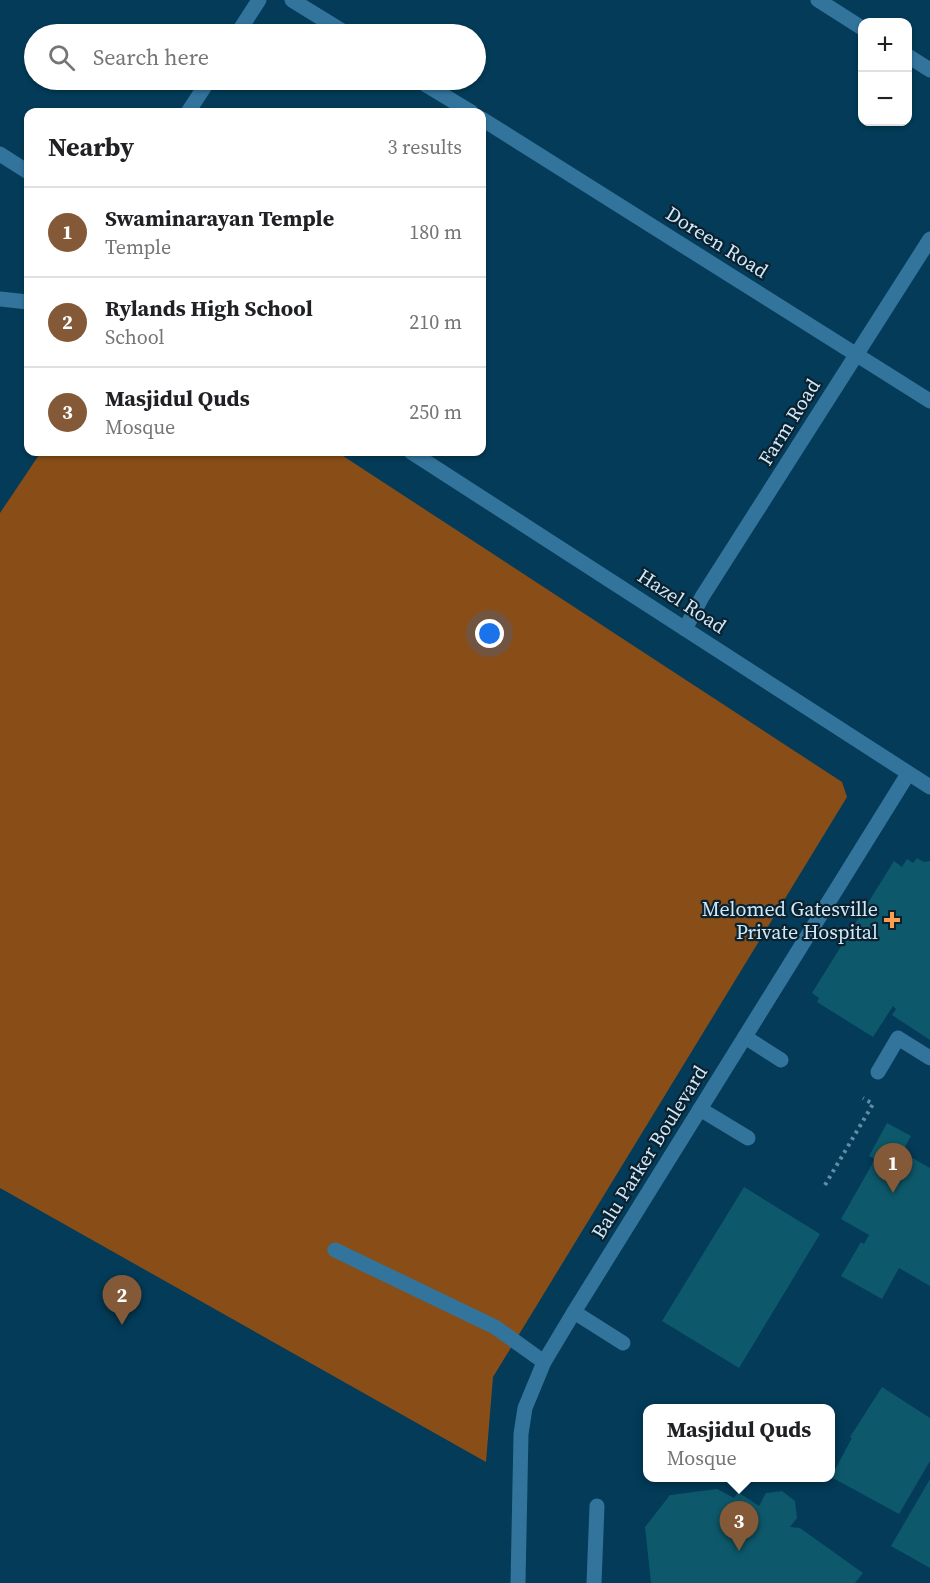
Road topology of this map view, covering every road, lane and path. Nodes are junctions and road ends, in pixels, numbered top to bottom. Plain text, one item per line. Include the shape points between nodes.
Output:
1 (259, 0) edge
2 (292, 0) edge
3 (818, 0) edge
4 (243, 24) edge
5 (331, 24) edge
6 (858, 25) edge
7 (912, 59) edge
8 (930, 70) edge
9 (202, 90) edge
10 (435, 90) edge
11 (191, 108) edge
12 (464, 108) edge
13 (486, 122) edge
14 (0, 154) edge
15 (24, 169) edge
16 (930, 239) edge
17 (0, 299) edge
18 (24, 302) edge
19 (856, 354) junction
20 (930, 401) edge
21 (417, 456) edge
22 (686, 629) junction
23 (908, 774) junction
24 (930, 787) edge
25 (745, 1037) junction
26 (930, 1058) edge
27 (782, 1060) dead end
28 (878, 1072) dead end
29 (864, 1098) dead end
30 (700, 1109) junction
31 (748, 1138) dead end
32 (825, 1185) dead end
33 (335, 1250) dead end
34 (574, 1312) junction
35 (623, 1343) dead end
36 (544, 1362) junction
37 (597, 1506) dead end
38 (518, 1583) edge
39 (594, 1583) edge

1 - 4 street
2 - 5 street
3 - 6 street
7 - 8 street
9 - 11 street
10 - 12 street
13 - 19 street, Doreen Road
14 - 15 street
16 - 19 street, Farm Road
17 - 18 street
19 - 20 street, Doreen Road
19 - 22 street, Farm Road via 702,597
21 - 22 street, Hazel Road
22 - 23 street, Hazel Road
23 - 24 street, Hazel Road
23 - 25 street, Balu Parker Boulevard
25 - 27 street
25 - 30 street, Balu Parker Boulevard
26 - 28 street via 898,1038
29 - 32 path via 873,1104
30 - 31 street
30 - 34 street, Balu Parker Boulevard
33 - 36 street via 495,1328
34 - 35 street
34 - 36 street, Balu Parker Boulevard
36 - 38 street, Balu Parker Boulevard via 525,1408 521,1434
37 - 39 street

